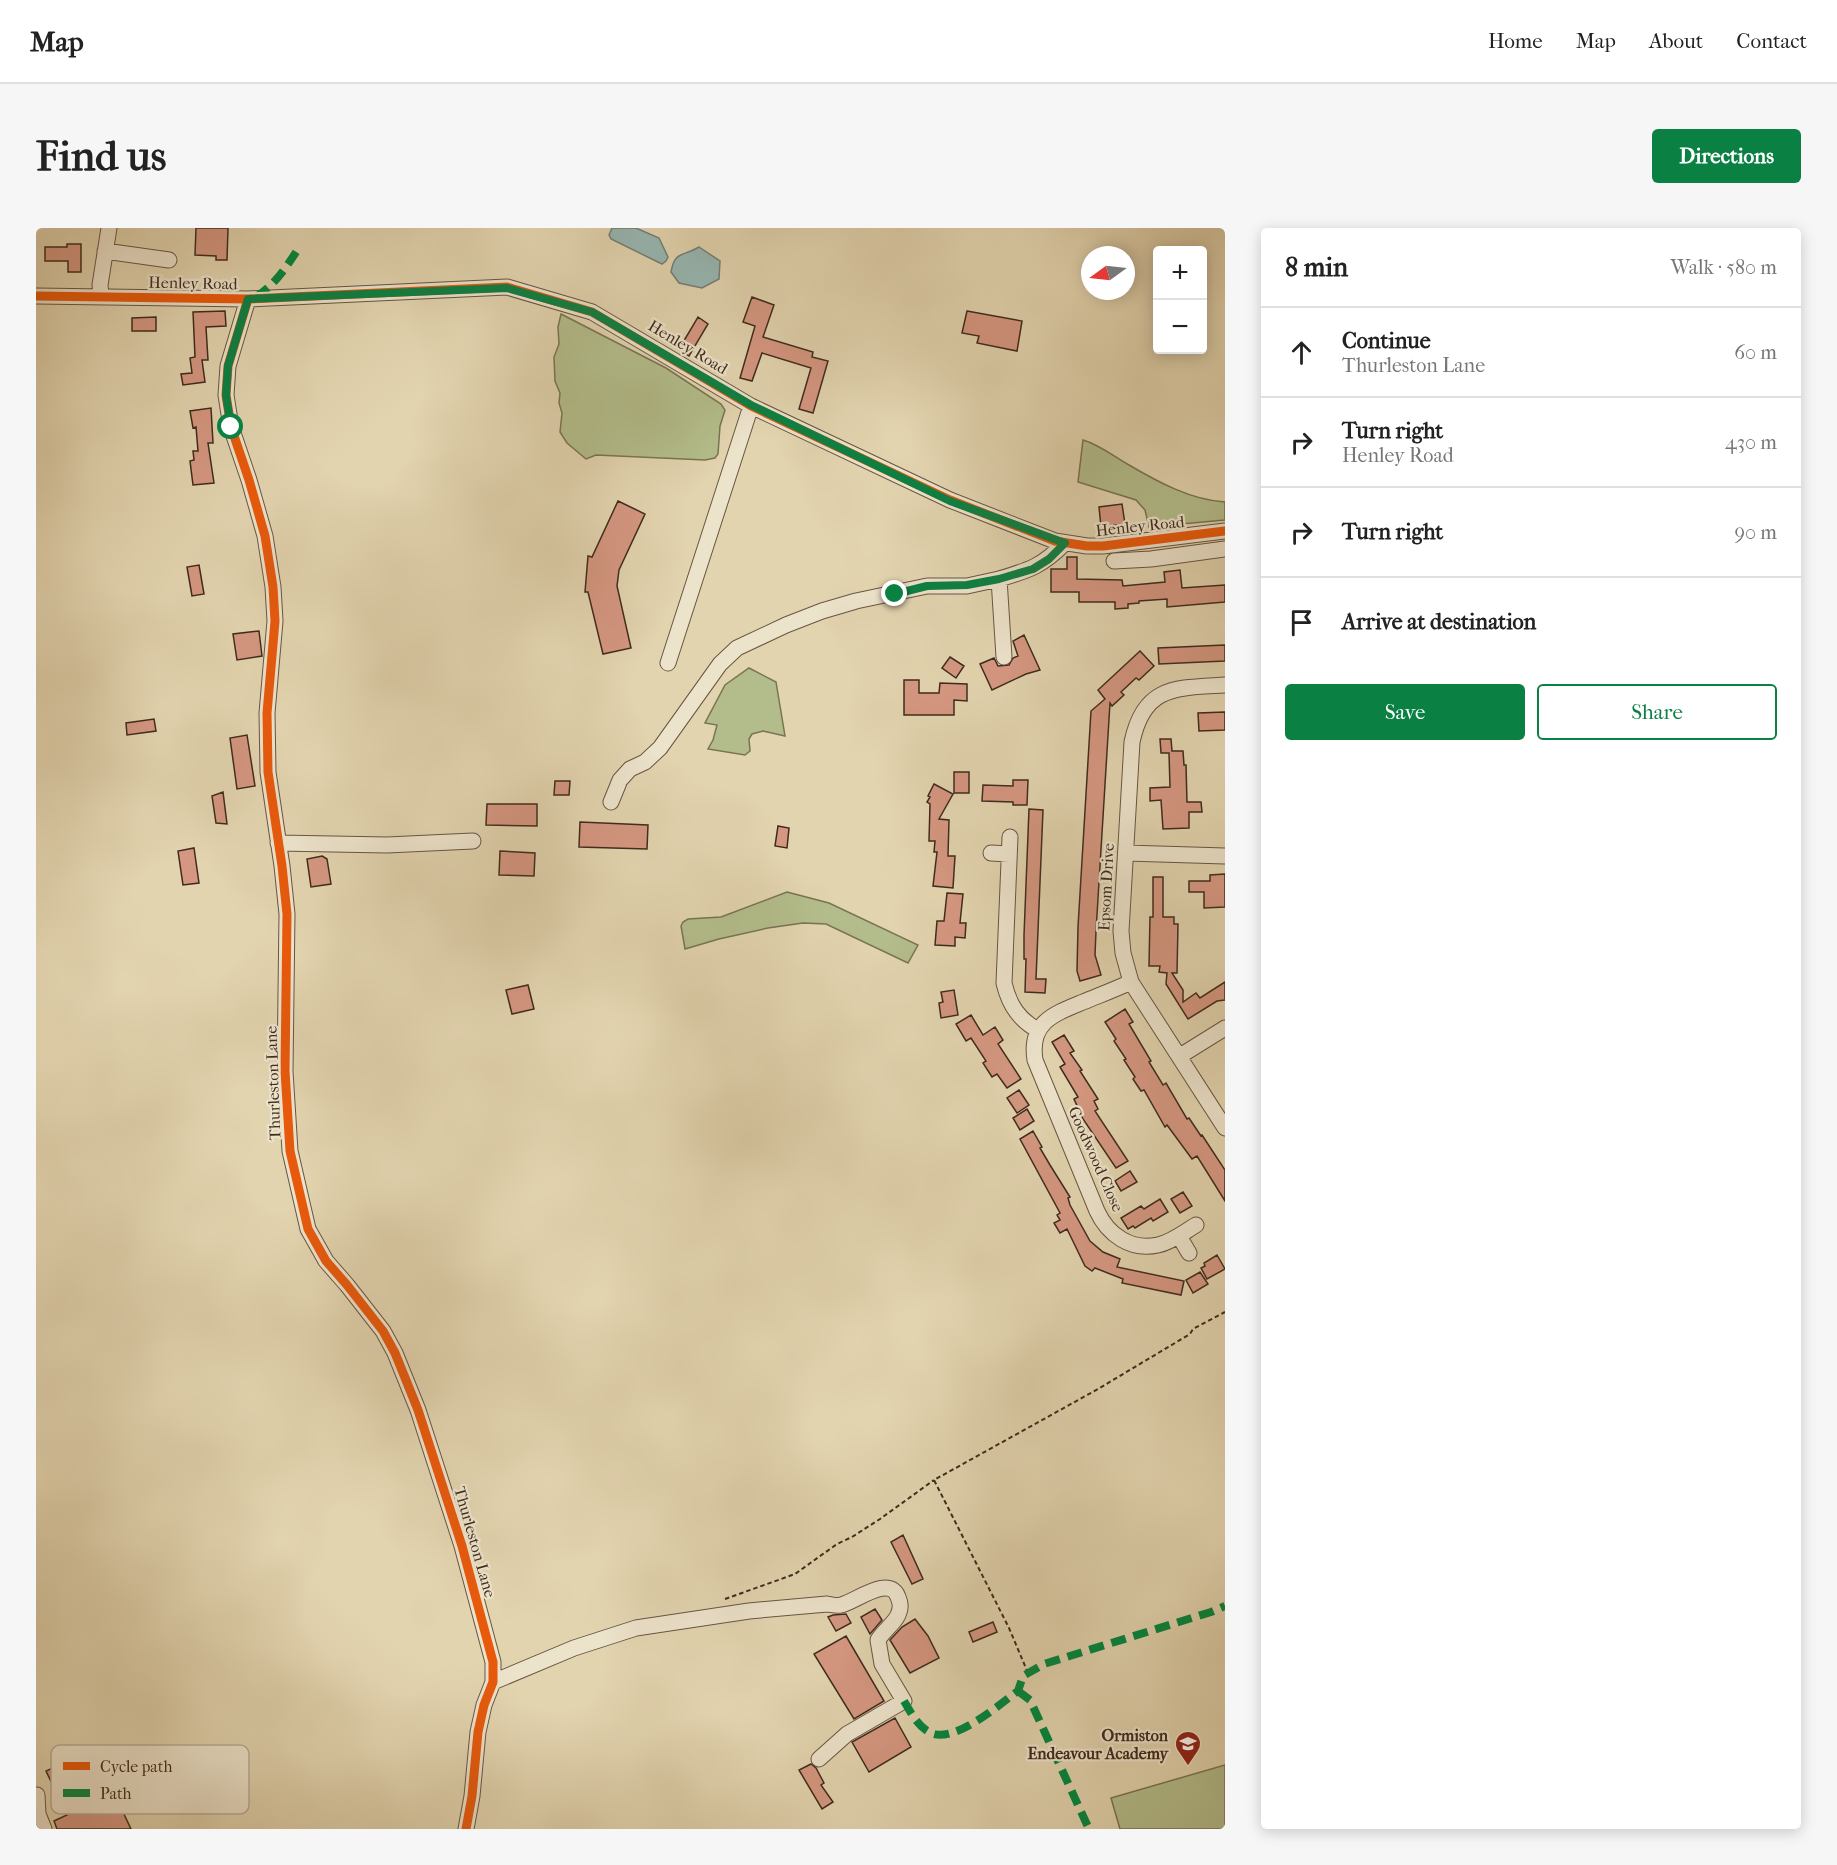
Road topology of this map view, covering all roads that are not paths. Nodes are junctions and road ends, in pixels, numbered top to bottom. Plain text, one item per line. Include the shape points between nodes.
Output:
1 (109, 228) edge
2 (105, 251) junction
3 (169, 260) dead end
4 (101, 296) junction
5 (36, 297) edge
6 (248, 299) junction
7 (751, 405) junction
8 (1225, 531) edge
9 (1163, 540) junction
10 (1065, 543) junction
11 (1225, 549) edge
12 (1166, 557) junction
13 (1114, 561) dead end
14 (999, 579) junction
15 (1004, 657) dead end
16 (668, 663) dead end
17 (1225, 685) edge
18 (610, 802) dead end
19 (1010, 837) dead end
20 (473, 841) dead end
21 (278, 843) junction
22 (991, 853) dead end
23 (1126, 853) junction
24 (1009, 854) junction
25 (1225, 856) edge
26 (1131, 982) junction
27 (1225, 1028) edge
28 (1038, 1030) junction
29 (1180, 1056) junction
30 (1225, 1128) edge
31 (1196, 1225) dead end
32 (1179, 1236) junction
33 (1189, 1253) dead end
34 (493, 1682) junction
35 (819, 1759) dead end
36 (37, 1796) edge
37 (44, 1829) edge
38 (466, 1829) edge

1 - 2 street
2 - 3 street
2 - 4 street
4 - 5 street, Henley Road
4 - 6 street, Henley Road
6 - 7 street, Henley Road via 507,288 592,312
6 - 21 street, Thurleston Lane via 228,366 226,395 231,427 265,536 273,587 268,772
7 - 10 street, Henley Road via 950,501
7 - 16 street
8 - 9 street, Henley Road
9 - 10 street, Henley Road via 1104,546
9 - 12 street
10 - 14 street via 1033,569
11 - 12 street
12 - 13 street
14 - 15 street
14 - 18 street via 927,586 856,601 804,618 737,648 720,664 660,748 620,780
17 - 23 street, Epsom Drive via 1168,691 1144,709 1132,742
19 - 24 street
20 - 21 street via 387,845
21 - 34 street, Thurleston Lane via 287,914 285,1071 290,1151 308,1229 326,1261 383,1331 395,1353 418,1410 462,1546 493,1662
22 - 24 street
23 - 25 street
23 - 26 street, Epsom Drive via 1122,942
24 - 28 street via 1004,983 1019,1017
26 - 28 street via 1053,1015
26 - 29 street, Epsom Drive
27 - 29 street
28 - 32 street, Goodwood Close via 1035,1060 1104,1224 1114,1235 1135,1245 1158,1245
29 - 30 street, Epsom Drive
31 - 32 street, Goodwood Close
32 - 33 street
34 - 35 street via 574,1648 636,1628 749,1611 840,1605 889,1588 897,1593 901,1605 898,1617 878,1640 882,1664 904,1701 847,1734
34 - 38 street, Thurleston Lane via 478,1731
36 - 37 street

